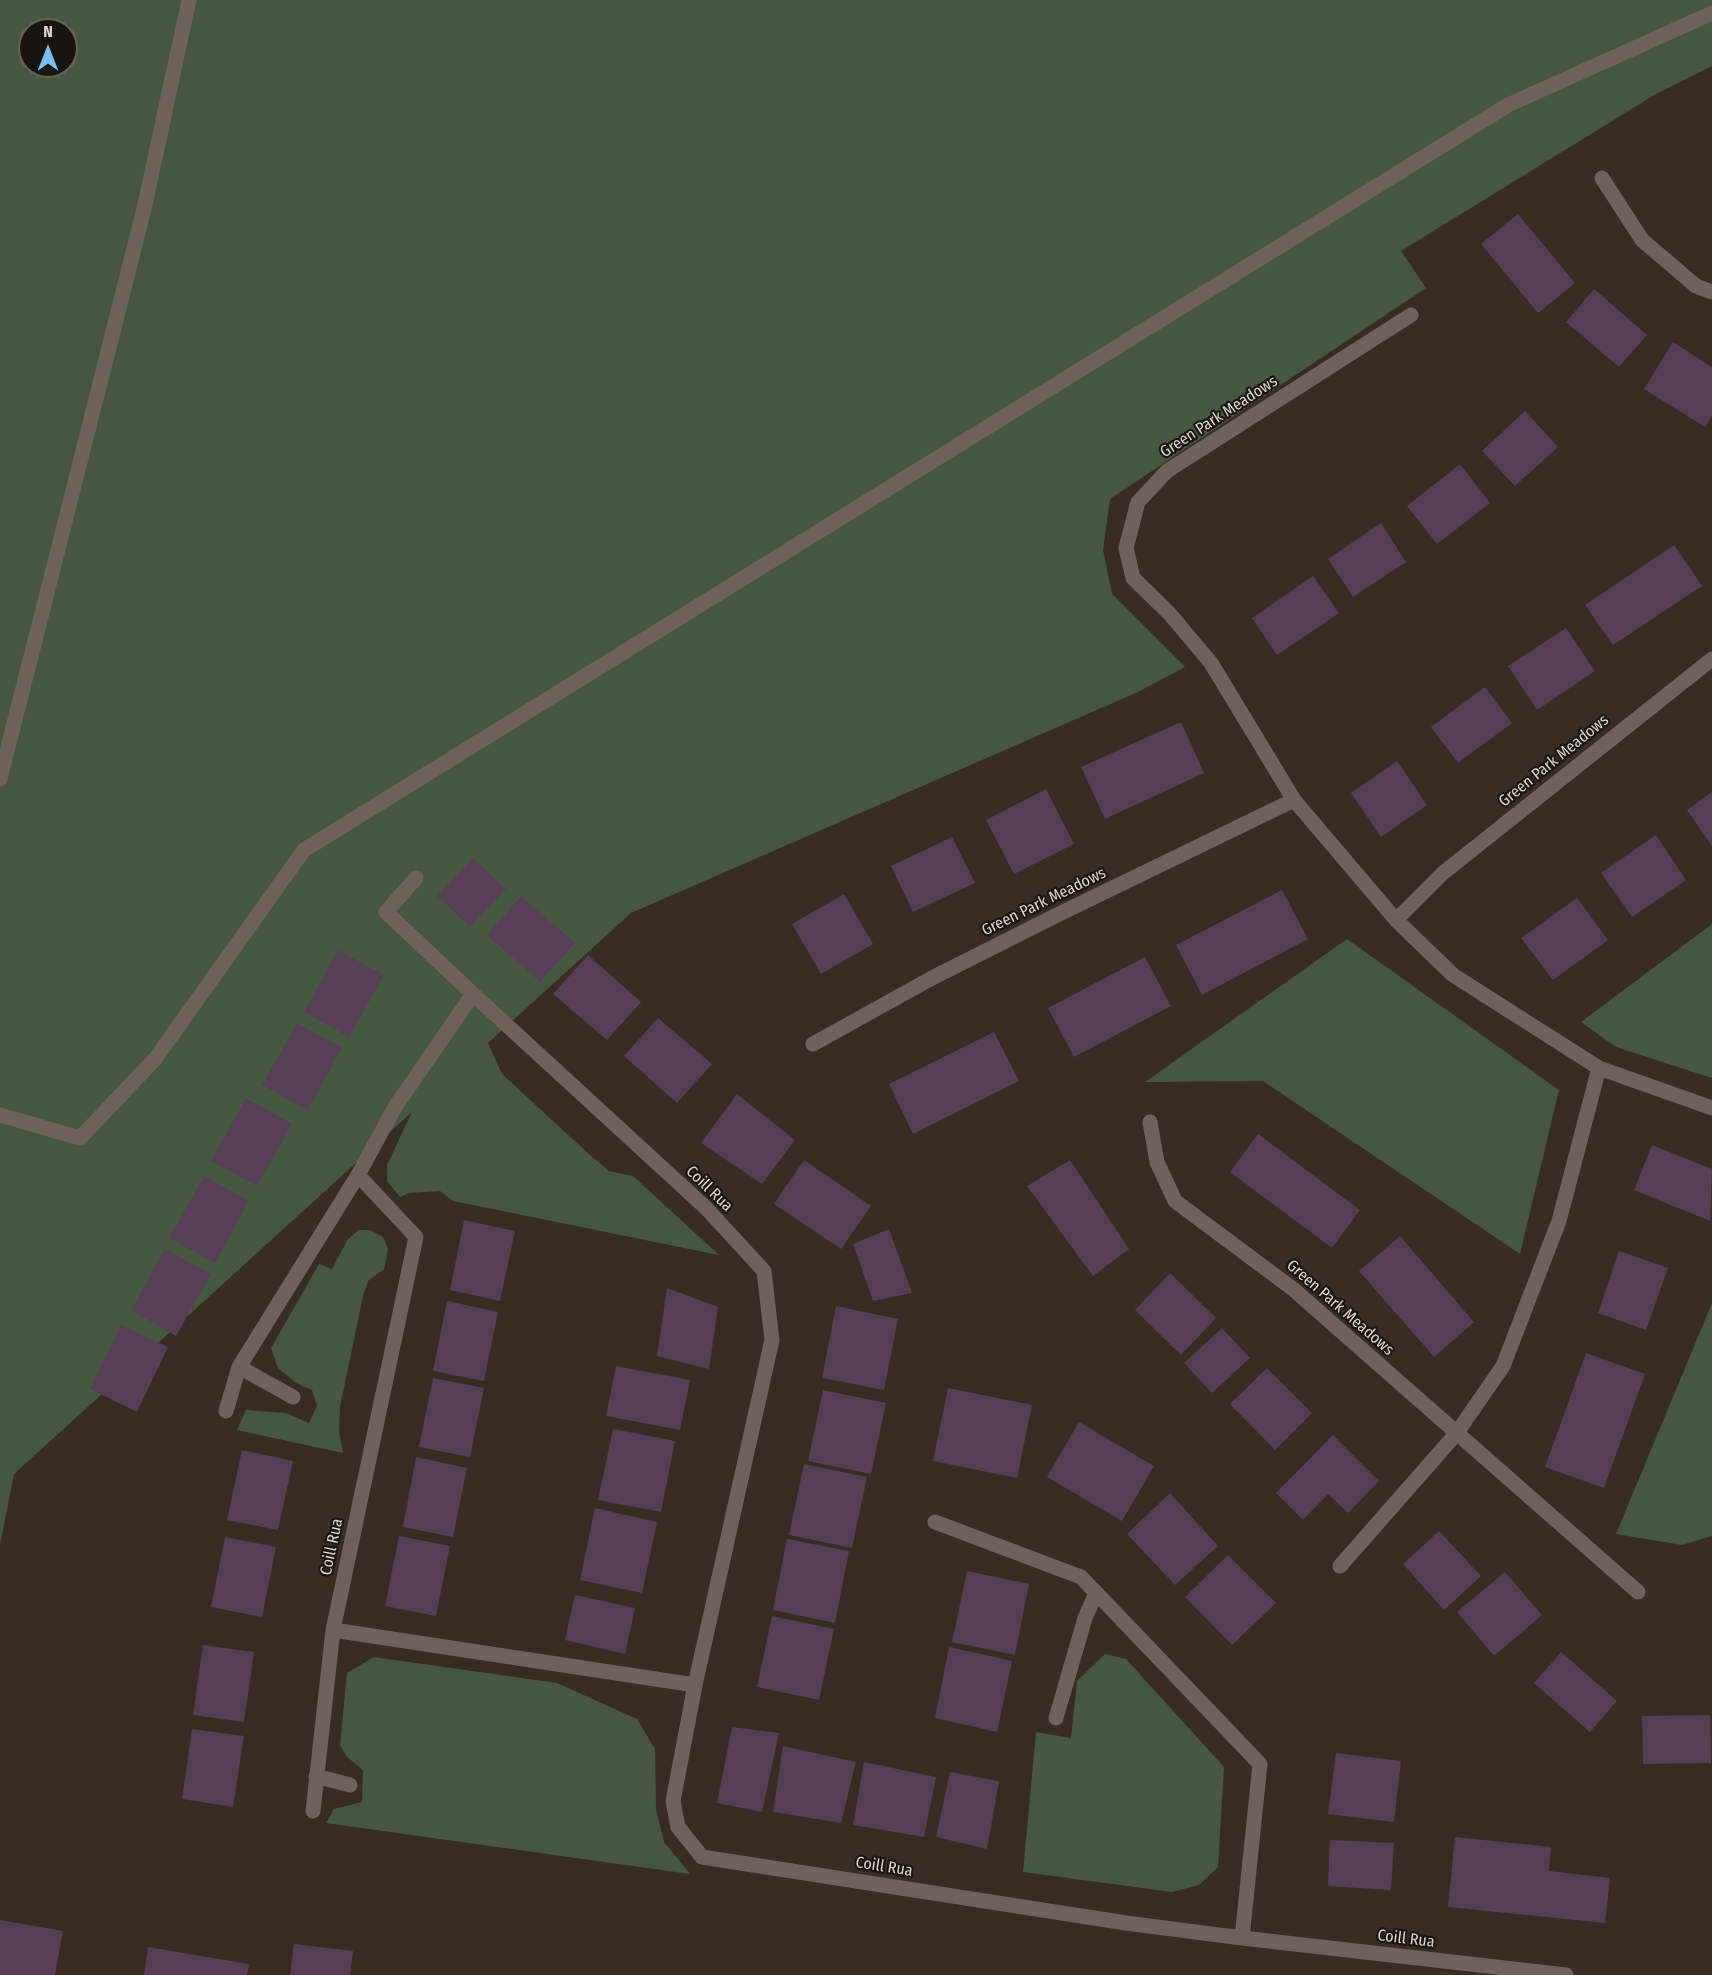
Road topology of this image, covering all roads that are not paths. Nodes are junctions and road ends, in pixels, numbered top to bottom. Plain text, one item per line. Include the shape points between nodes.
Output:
1 (189, 0) edge
2 (1712, 13) edge
3 (1602, 178) dead end
4 (1712, 292) edge
5 (1411, 315) dead end
6 (1712, 659) edge
7 (0, 779) edge
8 (1294, 800) junction
9 (416, 878) dead end
10 (1396, 920) junction
11 (473, 994) junction
12 (813, 1044) dead end
13 (1599, 1068) junction
14 (1712, 1108) edge
15 (0, 1115) edge
16 (1150, 1122) dead end
17 (358, 1175) junction
18 (239, 1367) junction
19 (293, 1397) dead end
20 (226, 1411) dead end
21 (1456, 1434) junction
22 (935, 1522) dead end
23 (1340, 1566) dead end
24 (1638, 1592) dead end
25 (1096, 1593) junction
26 (333, 1630) junction
27 (694, 1685) junction
28 (1056, 1718) dead end
29 (316, 1776) junction
30 (350, 1785) dead end
31 (313, 1811) dead end
32 (1242, 1938) junction
33 (1566, 1975) edge

1 - 7 street via 144,209
2 - 15 street via 1508,105 304,850 155,1059 80,1138
3 - 4 street via 1642,240 1696,286
5 - 8 street, Green Park Meadows via 1167,471 1138,502 1126,548 1133,578 1211,663
6 - 10 street, Green Park Meadows via 1443,873
8 - 10 street, Green Park Meadows
8 - 12 street, Green Park Meadows via 932,978
9 - 11 street, Coill Rua via 386,912
10 - 13 street, Green Park Meadows via 1453,975
11 - 17 street via 395,1107
11 - 27 street, Coill Rua via 706,1208 764,1271 772,1340
13 - 14 street, Green Park Meadows
13 - 21 street via 1559,1221 1534,1290 1503,1366
16 - 21 street, Green Park Meadows via 1157,1162 1175,1202 1293,1289
17 - 18 street
17 - 26 street, Coill Rua via 416,1237
18 - 19 street
18 - 20 street
21 - 23 street
21 - 24 street, Green Park Meadows
22 - 25 street via 1081,1577
25 - 28 street
25 - 32 street via 1260,1764
26 - 27 street
26 - 29 street, Coill Rua
27 - 32 street, Coill Rua via 673,1801 678,1827 702,1857
29 - 30 street
29 - 31 street, Coill Rua
32 - 33 street, Coill Rua

